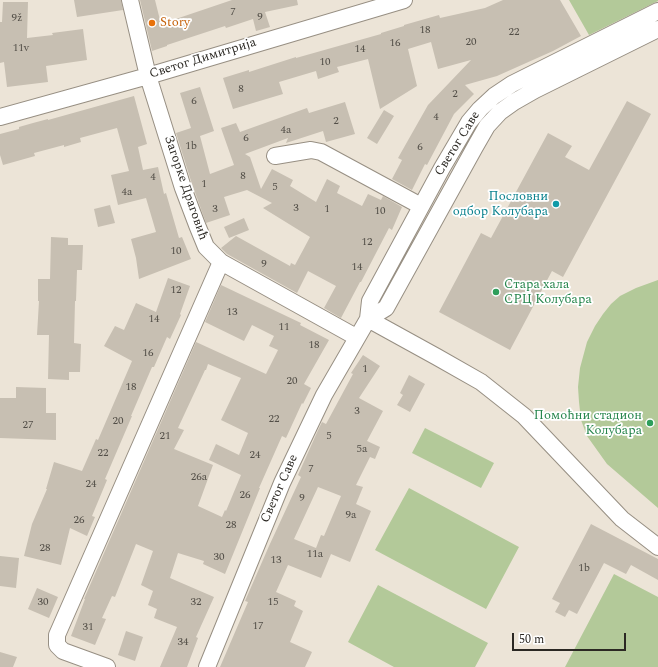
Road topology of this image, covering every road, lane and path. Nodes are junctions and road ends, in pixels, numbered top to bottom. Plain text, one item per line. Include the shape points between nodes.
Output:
1 (130, 0) edge
2 (404, 0) edge
3 (658, 11) edge
4 (658, 29) edge
5 (148, 76) junction
6 (0, 117) edge
7 (275, 156) dead end
8 (421, 206) junction
9 (221, 262) junction
10 (368, 318) junction
11 (356, 338) junction
12 (658, 547) edge
13 (107, 667) edge
14 (207, 667) edge

1 - 5 street, Загорке Драговић
2 - 5 street, Светог Димитрија
3 - 8 street, Светог Саве via 512,84 494,96 469,122
4 - 10 street, Светог Саве via 536,90 500,112 487,126 386,308
5 - 6 street, Светог Димитрија
5 - 9 street, Загорке Драговић via 196,225 206,247
7 - 8 street via 311,150 321,152
8 - 10 street, Светог Саве via 370,301
9 - 11 street, Загорке Драговић
9 - 13 street via 57,635 57,645 63,650
10 - 11 street, Светог Саве
10 - 12 street via 481,382 524,416 622,519
11 - 14 street, Светог Саве via 324,395 282,483

